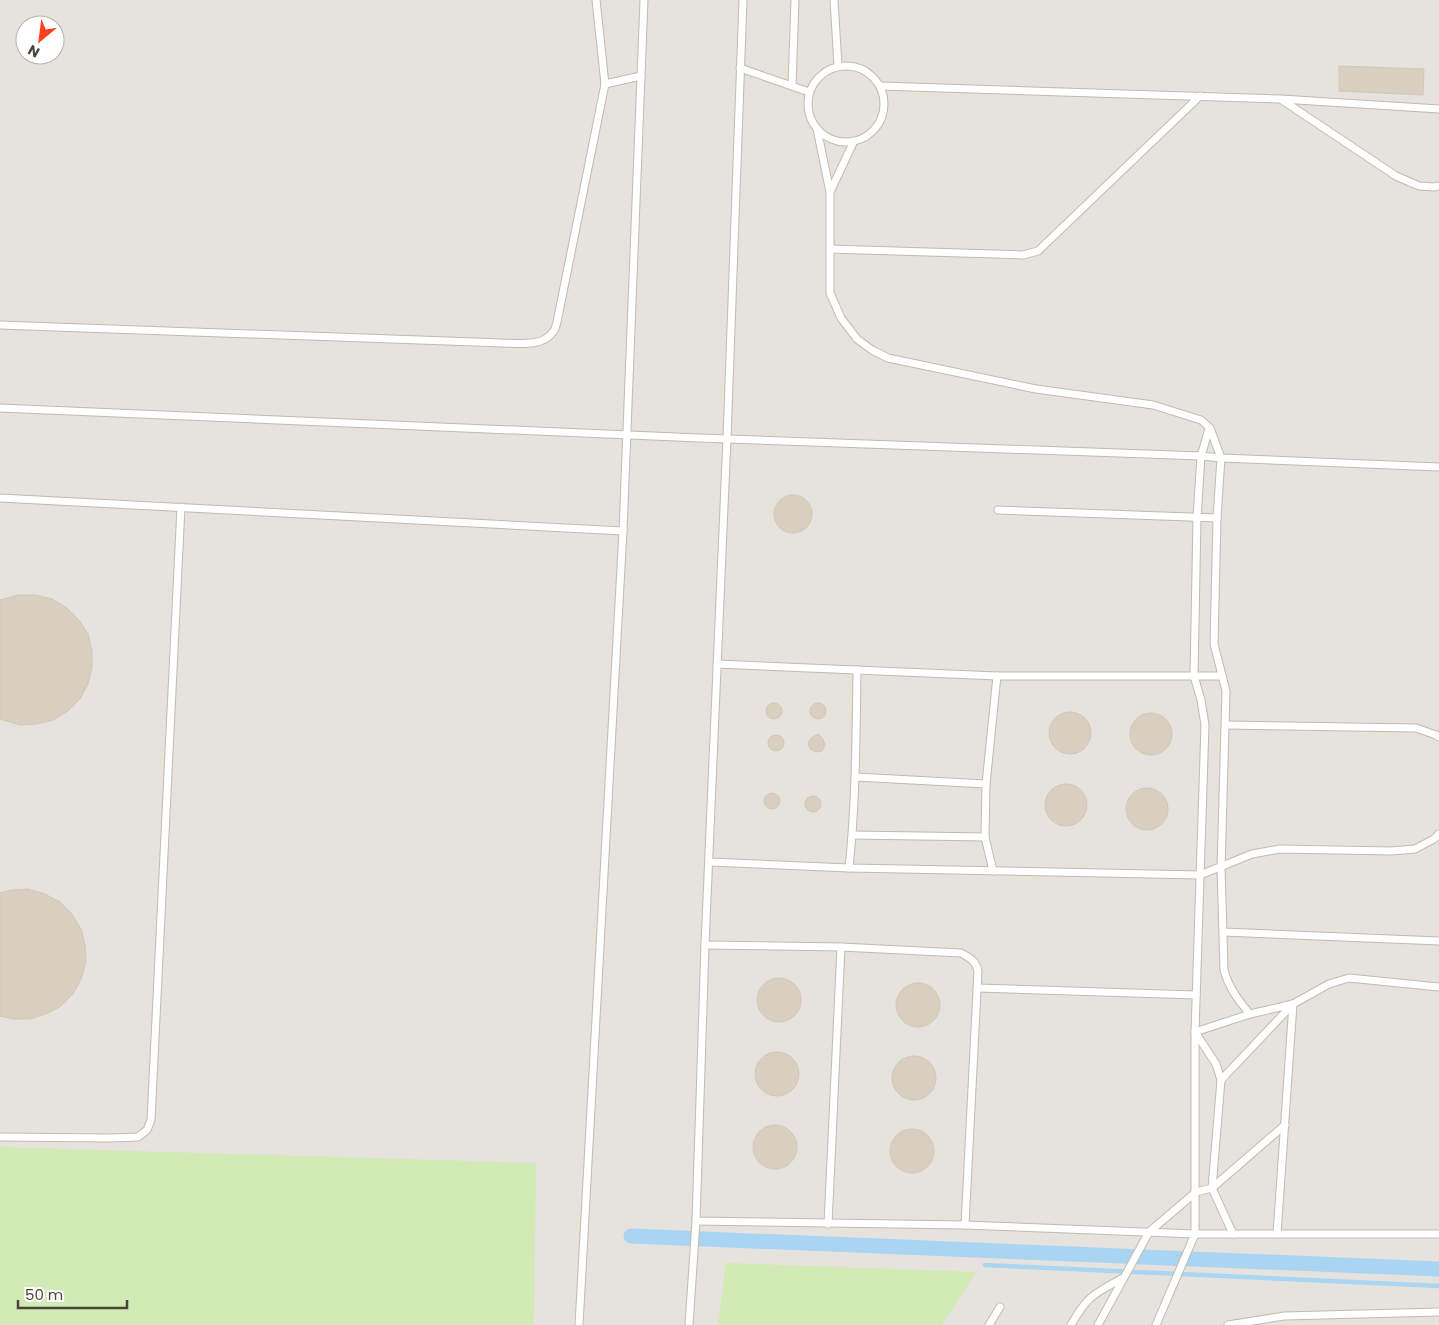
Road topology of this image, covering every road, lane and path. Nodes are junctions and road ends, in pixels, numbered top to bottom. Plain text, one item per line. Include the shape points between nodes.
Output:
1 (596, 0) edge
2 (644, 0) edge
3 (743, 0) edge
4 (795, 0) edge
5 (834, 0) edge
6 (838, 66) junction
7 (740, 68) junction
8 (641, 76) junction
9 (605, 84) junction
10 (792, 86) junction
11 (881, 86) junction
12 (809, 92) junction
13 (1200, 96) junction
14 (1281, 99) junction
15 (1439, 109) edge
16 (818, 129) junction
17 (854, 141) junction
18 (1439, 186) edge
19 (830, 192) junction
20 (830, 249) junction
21 (0, 325) edge
22 (0, 408) edge
23 (1210, 428) junction
24 (626, 434) junction
25 (727, 438) junction
26 (1201, 456) junction
27 (1222, 458) junction
28 (1439, 467) edge
29 (0, 498) edge
30 (181, 507) junction
31 (998, 510) dead end
32 (1197, 518) junction
33 (1217, 518) junction
34 (623, 531) junction
35 (717, 664) junction
36 (858, 670) junction
37 (997, 676) junction
38 (1194, 676) junction
39 (1222, 676) junction
40 (1226, 726) junction
41 (1439, 737) edge
42 (856, 778) junction
43 (986, 784) junction
44 (1439, 834) edge
45 (853, 835) junction
46 (985, 837) junction
47 (709, 862) junction
48 (850, 868) junction
49 (1221, 868) junction
50 (993, 871) junction
51 (1200, 876) junction
52 (1223, 932) junction
53 (1439, 941) edge
54 (705, 945) junction
55 (841, 947) junction
56 (1439, 987) edge
57 (977, 988) junction
58 (1196, 996) junction
59 (1293, 1004) junction
60 (1250, 1014) junction
61 (1195, 1032) junction
62 (1221, 1080) junction
63 (1285, 1125) junction
64 (0, 1137) edge
65 (1212, 1188) junction
66 (1196, 1192) junction
67 (696, 1221) junction
68 (828, 1224) junction
69 (966, 1225) junction
70 (1149, 1232) junction
71 (1195, 1234) junction
72 (1233, 1234) junction
73 (1278, 1234) junction
74 (1439, 1234) edge
75 (1124, 1278) junction
76 (1000, 1307) dead end
77 (1439, 1312) edge
78 (580, 1325) edge
79 (689, 1325) edge
80 (989, 1325) edge
81 (1071, 1325) edge
82 (1098, 1325) edge
83 (1156, 1325) edge
84 (1228, 1325) edge

1 - 9 lane
2 - 8 lane
3 - 7 lane
4 - 10 lane
5 - 6 lane
6 - 11 lane via 858,67
6 - 12 lane via 820,75
7 - 10 lane
7 - 25 lane
8 - 9 lane
8 - 24 lane
9 - 21 lane via 557,322 544,340 492,343
10 - 12 lane
11 - 13 lane
11 - 17 lane via 885,106 879,125 872,133
12 - 16 lane via 809,112
13 - 14 lane
13 - 20 lane via 1038,251 1023,256
14 - 15 lane
14 - 18 lane via 1396,176 1419,186
16 - 17 lane via 834,140
16 - 19 lane
17 - 19 lane
19 - 20 lane
20 - 23 lane via 830,294 841,318 857,339 888,358 1036,389 1153,406 1201,420
22 - 24 lane
23 - 26 lane
23 - 27 lane
24 - 25 lane
24 - 34 lane
25 - 26 lane
25 - 35 lane
26 - 27 lane
26 - 32 lane
27 - 28 lane
27 - 33 lane
29 - 30 lane
30 - 34 lane
30 - 64 lane via 151,1120 147,1130 138,1137
31 - 32 lane
32 - 33 lane
32 - 38 lane
33 - 39 lane via 1214,644
34 - 78 lane
35 - 36 lane
35 - 47 lane
36 - 37 lane
36 - 42 lane
37 - 38 lane
37 - 43 lane
38 - 39 lane
38 - 51 lane via 1205,724
39 - 40 lane via 1226,691
40 - 41 lane via 1416,728
40 - 49 lane
42 - 43 lane
42 - 45 lane
43 - 46 lane
44 - 49 lane via 1415,849 1280,849 1252,854
45 - 46 lane
45 - 48 lane
46 - 50 lane
47 - 48 lane
47 - 54 lane
48 - 50 lane
49 - 51 lane
49 - 52 lane
50 - 51 lane
51 - 58 lane
52 - 53 lane
52 - 60 lane via 1224,970 1228,984
54 - 55 lane
54 - 67 lane
55 - 57 lane via 961,953 977,965
55 - 68 lane
56 - 59 lane via 1349,978 1329,984
57 - 58 lane
57 - 69 lane
58 - 61 lane
59 - 60 lane
59 - 62 lane
59 - 63 lane
60 - 61 lane
61 - 62 lane via 1216,1064
61 - 66 lane
62 - 65 lane
63 - 65 lane
63 - 73 lane
65 - 66 lane
65 - 72 lane
66 - 70 lane
66 - 71 lane
67 - 68 lane
67 - 79 lane
68 - 69 lane
69 - 70 lane
70 - 71 lane
70 - 75 lane
71 - 72 lane
71 - 83 lane
72 - 73 lane
73 - 74 lane
75 - 81 lane via 1093,1294
75 - 82 lane
76 - 80 lane
77 - 84 lane via 1284,1316

